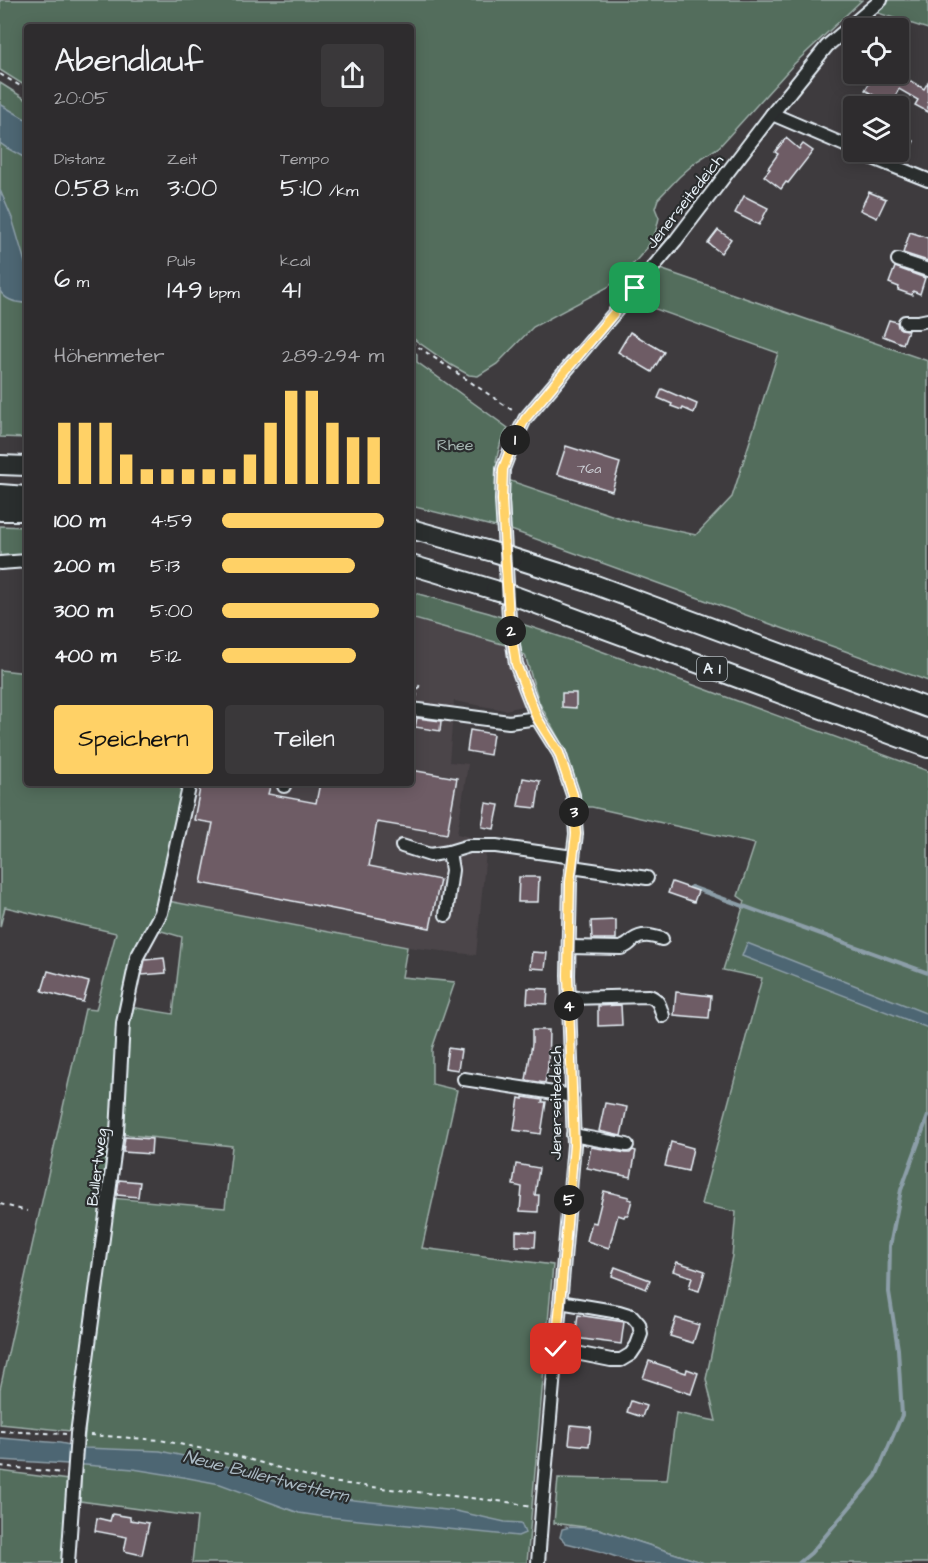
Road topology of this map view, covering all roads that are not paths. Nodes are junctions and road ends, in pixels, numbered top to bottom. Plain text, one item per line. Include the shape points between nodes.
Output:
1 (881, 0) edge
2 (772, 114) junction
3 (843, 144) edge
4 (883, 162) edge
5 (928, 180) edge
6 (898, 260) dead end
7 (928, 270) edge
8 (905, 321) dead end
9 (928, 321) edge
10 (0, 465) edge
11 (24, 466) edge
12 (0, 494) edge
13 (24, 496) edge
14 (0, 511) edge
15 (24, 511) edge
16 (414, 530) edge
17 (24, 561) edge
18 (0, 563) edge
19 (414, 566) edge
20 (928, 708) edge
21 (414, 709) edge
22 (537, 718) junction
23 (928, 748) edge
24 (189, 786) edge
25 (402, 846) dead end
26 (449, 852) junction
27 (573, 862) junction
28 (647, 878) dead end
29 (446, 915) dead end
30 (662, 939) dead end
31 (569, 947) junction
32 (569, 998) junction
33 (663, 1016) dead end
34 (464, 1079) dead end
35 (573, 1096) junction
36 (573, 1135) junction
37 (627, 1145) dead end
38 (560, 1302) junction
39 (556, 1349) junction
40 (68, 1563) edge
41 (538, 1563) edge

1 - 2 street, Jenerseitedeich via 827,46
2 - 3 street
2 - 22 street, Jenerseitedeich via 676,240 525,419 511,448 503,469 502,500 509,618 516,664
4 - 5 street
6 - 7 street
8 - 9 street
10 - 11 highway
12 - 13 highway
14 - 15 highway
16 - 20 highway, A 1, bridge via 585,581
17 - 18 street
19 - 23 highway, A 1, bridge via 515,596
21 - 22 street via 509,722
22 - 27 street, Jenerseitedeich via 559,753 573,795
24 - 40 street, Bullertweg via 161,913 137,957 123,1023 117,1132 77,1434
25 - 26 street via 430,855
26 - 27 street via 469,846 496,846
26 - 29 street via 452,870
27 - 28 street
27 - 31 street, Jenerseitedeich
30 - 31 street via 647,935 621,948
31 - 32 street, Jenerseitedeich
32 - 33 street via 649,996 658,1001
32 - 35 street, Jenerseitedeich
34 - 35 street
35 - 36 street, Jenerseitedeich
36 - 37 street
36 - 38 street, Jenerseitedeich
38 - 39 street, Jenerseitedeich
38 - 39 street via 633,1316 640,1334 631,1354 621,1360
39 - 41 street, Jenerseitedeich

